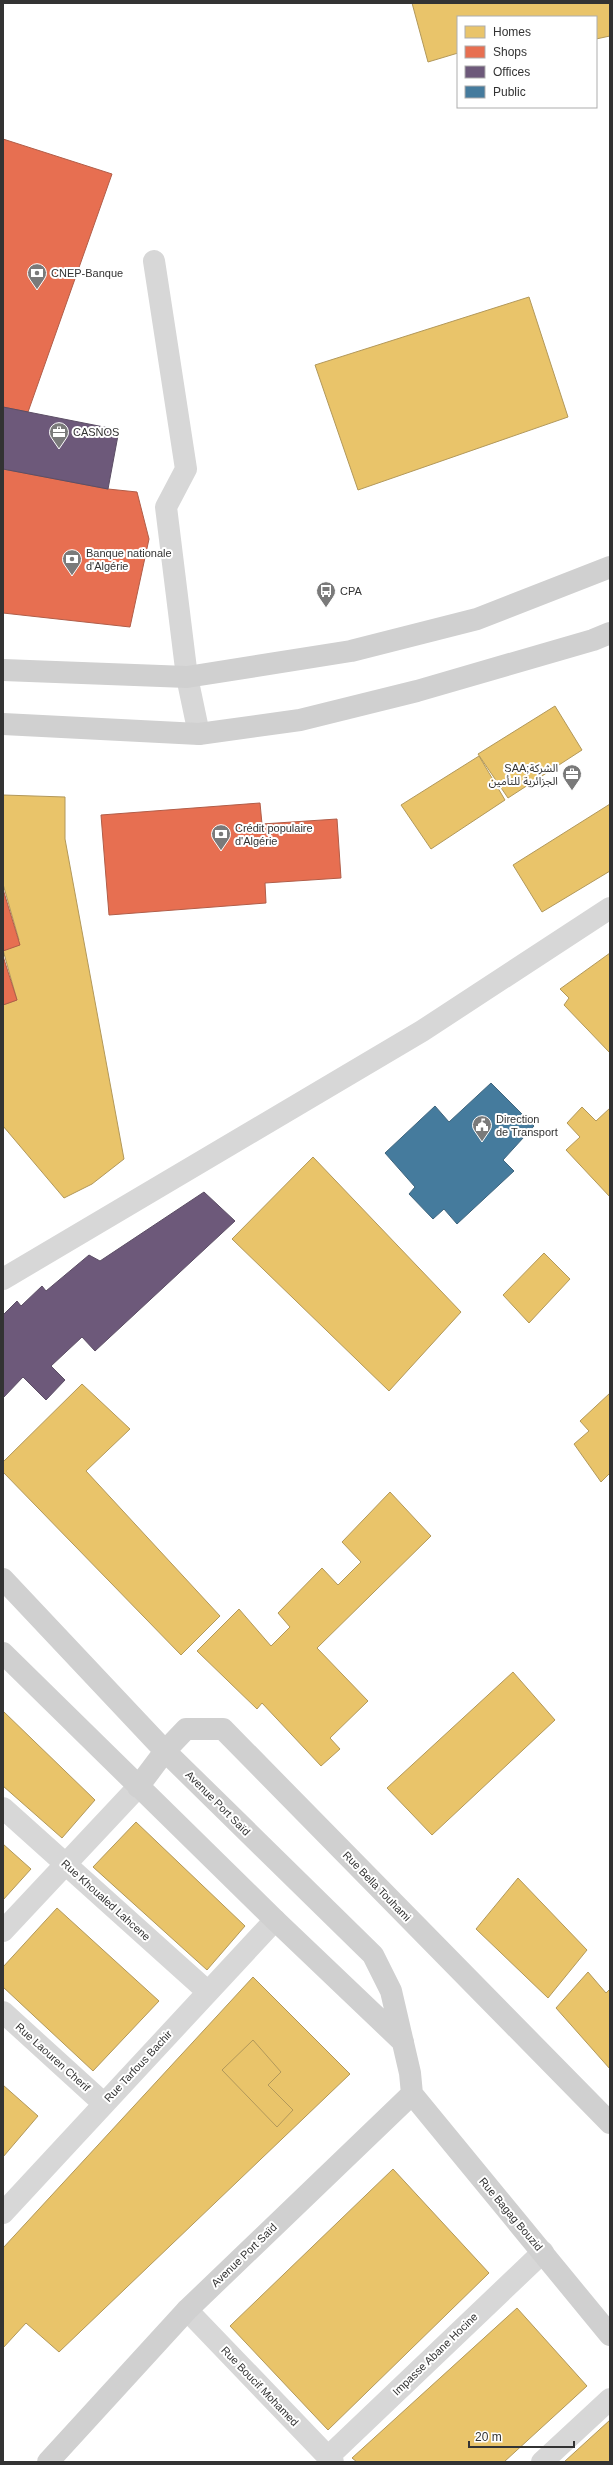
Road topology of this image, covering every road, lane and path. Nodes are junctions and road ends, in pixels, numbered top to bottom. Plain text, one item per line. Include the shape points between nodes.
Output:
1 (154, 261) dead end
2 (610, 567) edge
3 (610, 633) edge
4 (3, 670) edge
5 (187, 677) junction
6 (3, 724) edge
7 (199, 734) junction
8 (610, 908) edge
9 (3, 1279) edge
10 (3, 1579) edge
11 (3, 1653) edge
12 (165, 1751) junction
13 (138, 1787) junction
14 (3, 1808) edge
15 (66, 1864) junction
16 (275, 1920) junction
17 (3, 1931) edge
18 (208, 1992) junction
19 (3, 2012) edge
20 (403, 2042) junction
21 (412, 2094) junction
22 (103, 2103) junction
23 (610, 2124) edge
24 (7, 2202) edge
25 (542, 2252) junction
26 (187, 2310) junction
27 (610, 2335) edge
28 (610, 2399) edge
29 (330, 2459) edge
30 (48, 2462) edge
31 (542, 2462) edge

1 - 5 street via 186,469 166,507
2 - 5 main road via 477,619 351,651
3 - 7 main road via 409,693 300,720
4 - 5 main road
5 - 7 street
6 - 7 main road
8 - 9 street via 422,1031
10 - 12 main road, Avenue Port Saïd
11 - 13 main road
12 - 13 main road, Rue Bella Touhami
12 - 20 main road, Avenue Port Saïd via 373,1955 391,1991
12 - 23 main road, Rue Bella Touhami via 186,1729 223,1729
13 - 15 street
13 - 16 main road
14 - 15 street, Rue Khoualed Lahcene
15 - 17 street
15 - 18 street, Rue Khoualed Lahcene
16 - 18 street, Rue Tarfous Bachir
16 - 20 main road
18 - 22 street, Rue Tarfous Bachir
19 - 22 street, Rue Laouren Cherif
20 - 21 main road, Avenue Port Saïd
21 - 25 main road, Rue Bagag Bouzid
21 - 26 main road, Avenue Port Saïd
22 - 24 street, Rue Tarfous Bachir
25 - 27 main road, Rue Bagag Bouzid
25 - 29 street, Impasse Abane Hocine
26 - 29 street, Rue Boucif Mohamed
26 - 30 main road, Avenue Port Saïd
28 - 31 street

